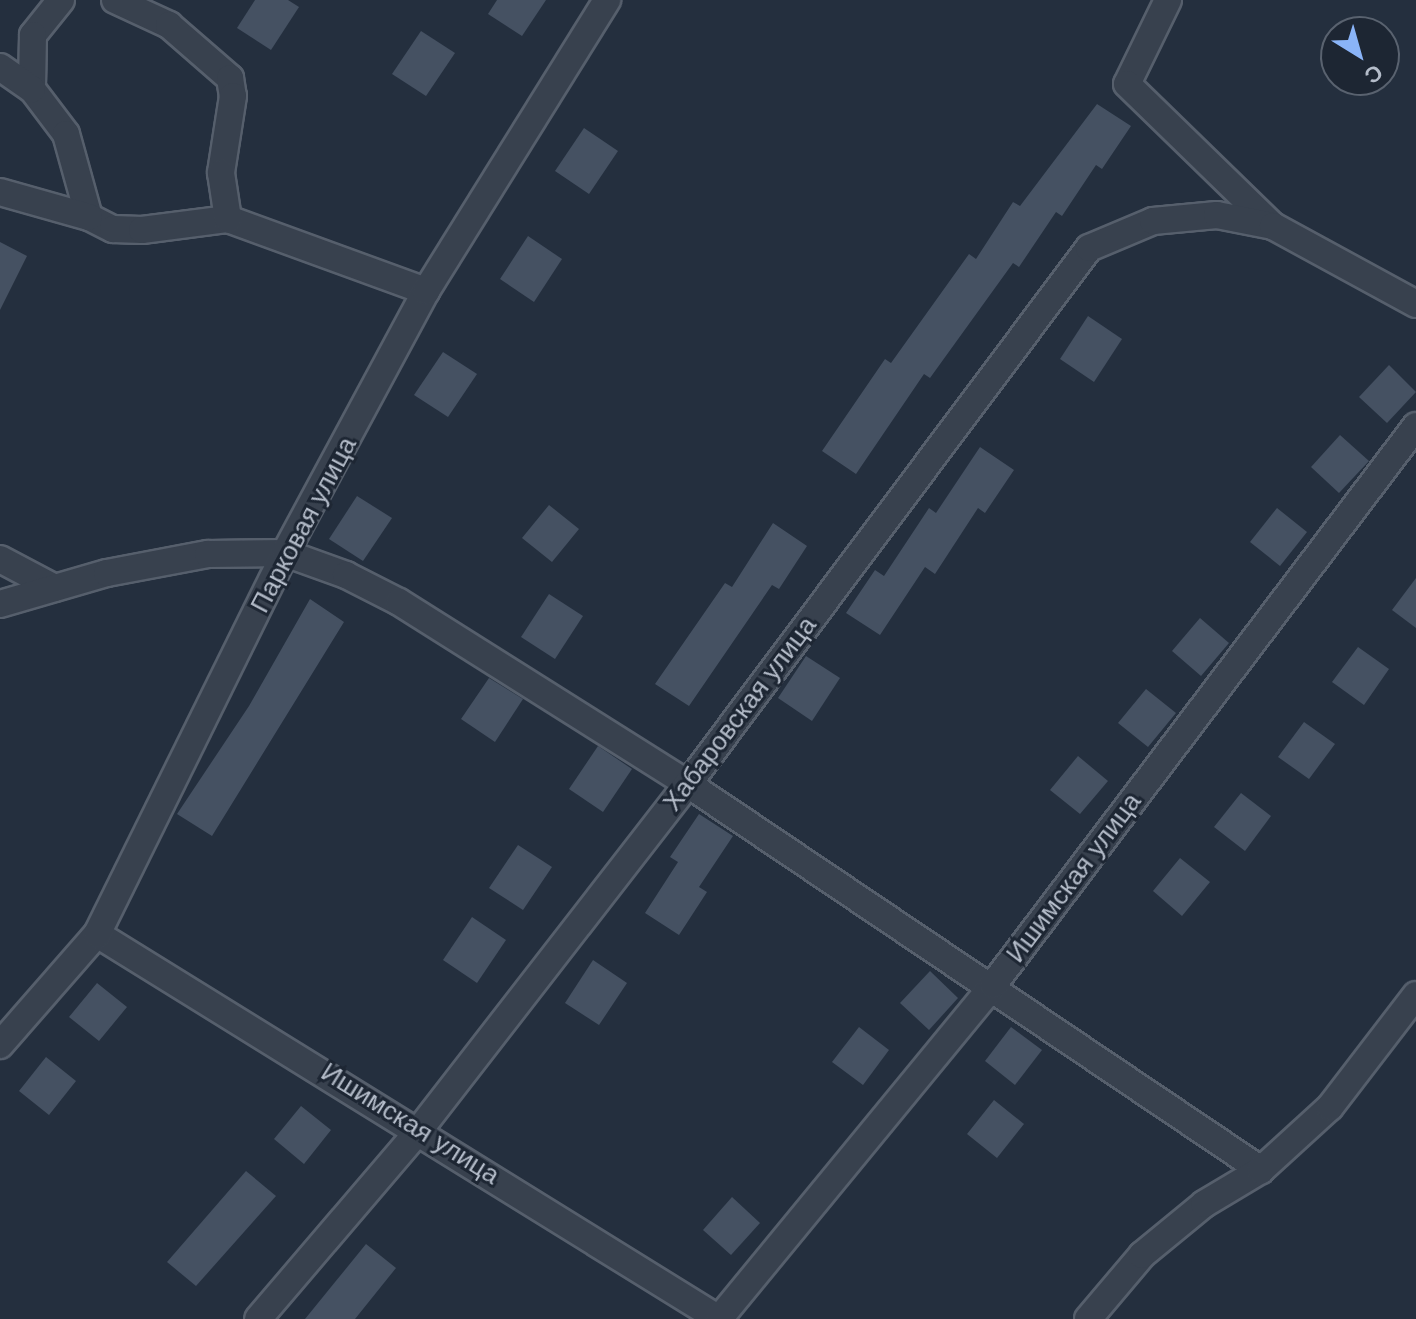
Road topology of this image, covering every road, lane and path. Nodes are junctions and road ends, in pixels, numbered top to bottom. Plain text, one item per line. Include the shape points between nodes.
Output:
1 (61, 0) edge
2 (115, 0) edge
3 (1168, 0) edge
4 (603, 1) edge
5 (0, 67) edge
6 (32, 89) junction
7 (0, 192) edge
8 (89, 217) junction
9 (228, 219) junction
10 (1273, 226) junction
11 (426, 291) junction
12 (1416, 304) edge
13 (1416, 426) edge
14 (285, 553) junction
15 (0, 559) edge
16 (55, 588) junction
17 (0, 604) edge
18 (688, 784) junction
19 (97, 934) junction
20 (993, 985) junction
21 (1416, 995) edge
22 (0, 1045) edge
23 (420, 1129) junction
24 (1261, 1170) junction
25 (258, 1319) edge
26 (719, 1319) edge
27 (1088, 1319) edge

1 - 6 street via 33,35
2 - 9 street via 169,25 230,78 233,96 221,173
3 - 10 street, Хабаровская улица via 1127,84
4 - 11 street, Парковая улица
5 - 6 street
6 - 8 street via 66,134
7 - 8 street
8 - 9 street via 113,229 142,230
9 - 11 street
10 - 12 street, Хабаровская улица
10 - 18 street, Хабаровская улица via 1217,215 1153,221 1089,248
11 - 14 street, Парковая улица
13 - 20 street, Ишимская улица
14 - 16 street via 208,554
14 - 18 street via 399,602
14 - 19 street, Парковая улица
15 - 16 street
16 - 17 street
18 - 20 street
18 - 23 street, Хабаровская улица
19 - 22 street, Парковая улица
19 - 23 street, Ишимская улица
20 - 24 street
20 - 26 street, Ишимская улица
21 - 24 street via 1330,1107
23 - 25 street, Хабаровская улица
23 - 26 street, Ишимская улица
24 - 27 street via 1204,1204 1142,1255

